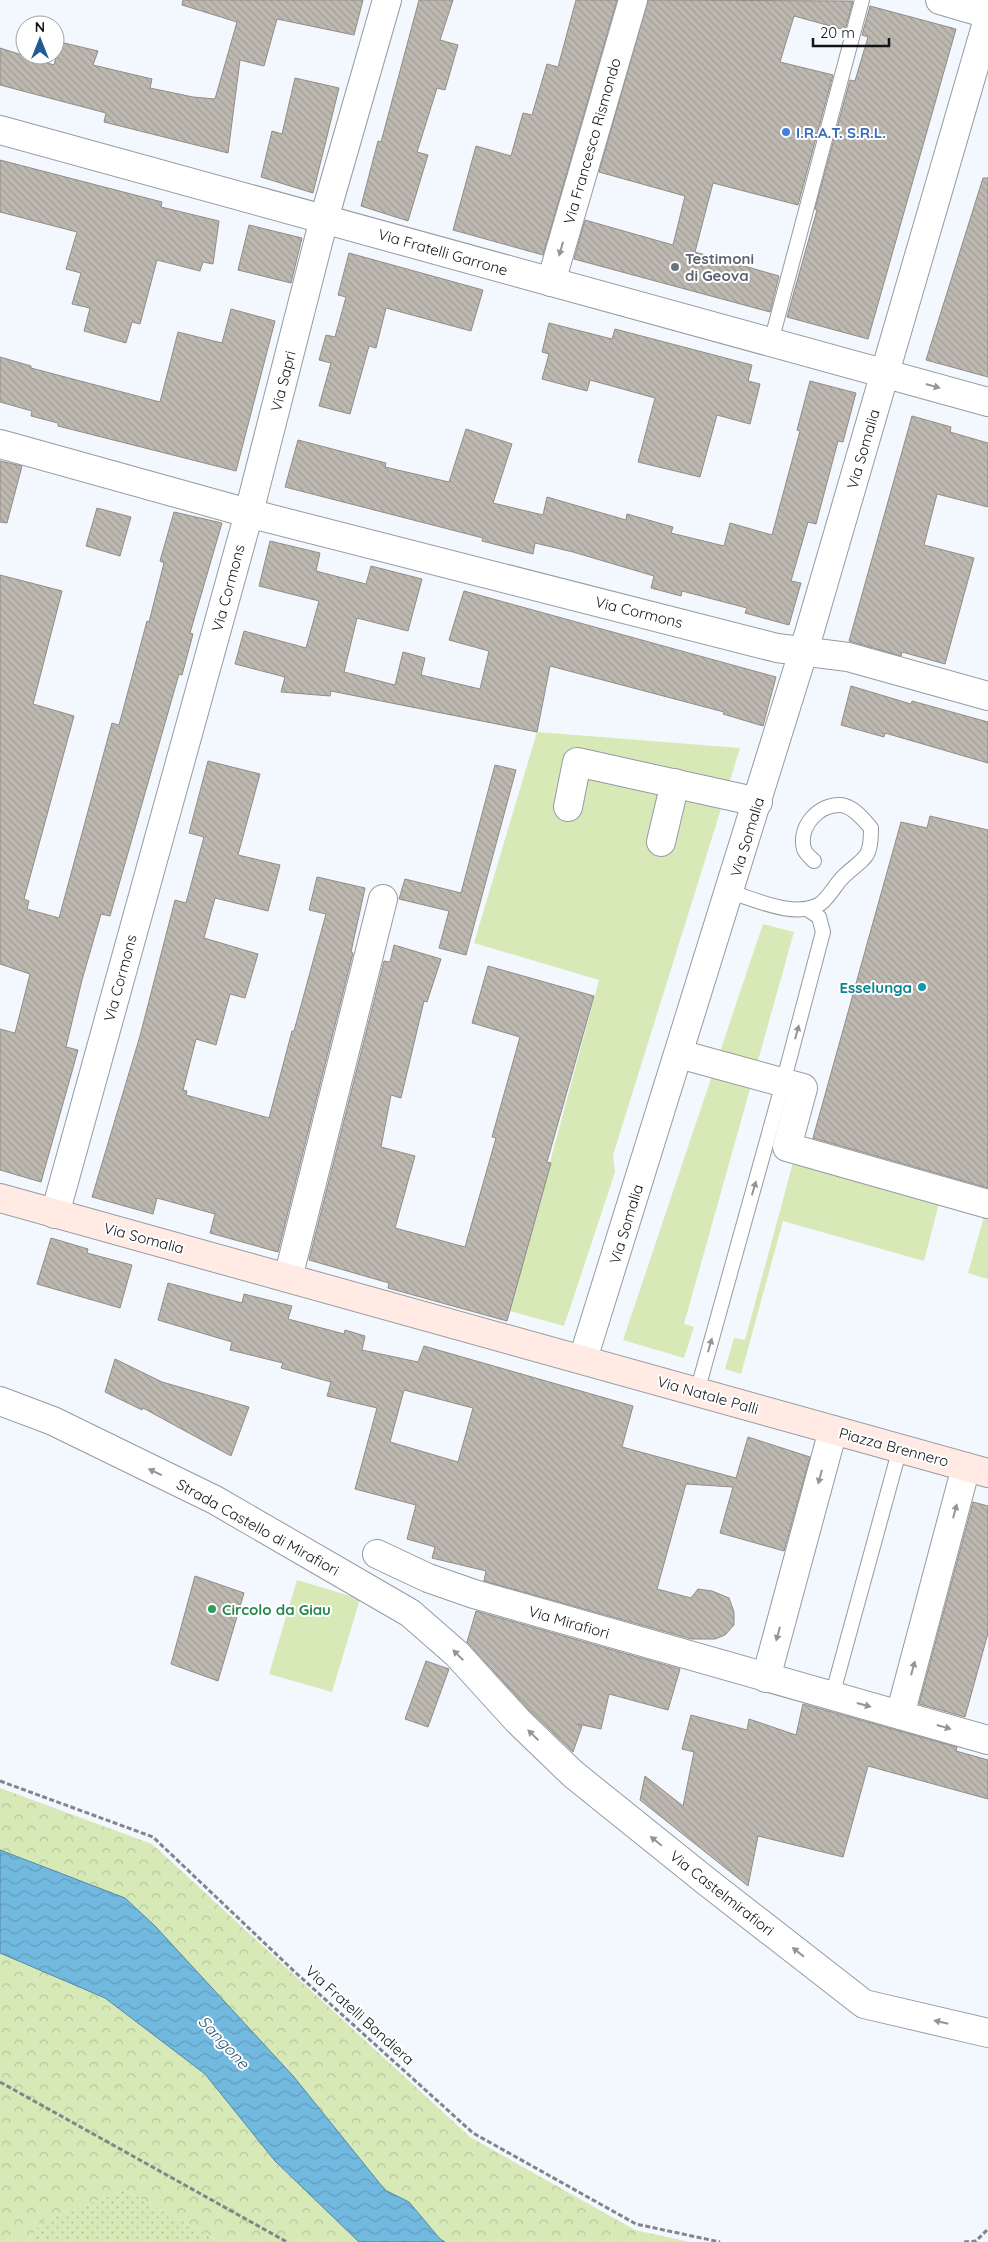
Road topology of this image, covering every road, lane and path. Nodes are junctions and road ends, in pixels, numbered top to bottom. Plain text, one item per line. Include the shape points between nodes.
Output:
1 (387, 0) edge
2 (633, 0) edge
3 (862, 0) edge
4 (940, 0) edge
5 (988, 14) edge
6 (988, 19) edge
7 (0, 130) edge
8 (324, 219) junction
9 (551, 282) junction
10 (771, 342) junction
11 (886, 372) junction
12 (988, 402) edge
13 (0, 444) edge
14 (248, 514) junction
15 (804, 650) junction
16 (988, 696) edge
17 (675, 784) junction
18 (758, 802) junction
19 (568, 807) dead end
20 (662, 842) dead end
21 (814, 861) dead end
22 (730, 892) junction
23 (383, 900) dead end
24 (807, 909) junction
25 (679, 1054) junction
26 (783, 1083) junction
27 (0, 1198) edge
28 (988, 1204) edge
29 (55, 1214) junction
30 (288, 1278) junction
31 (583, 1359) junction
32 (697, 1392) junction
33 (0, 1401) edge
34 (833, 1430) junction
35 (900, 1448) junction
36 (977, 1470) edge
37 (377, 1554) dead end
38 (766, 1678) junction
39 (492, 1690) joint
40 (832, 1696) junction
41 (900, 1715) junction
42 (988, 1740) edge
43 (0, 1781) edge
44 (988, 2033) edge
45 (0, 2082) edge
46 (988, 2229) edge
47 (287, 2242) edge
48 (720, 2242) edge
49 (964, 2242) edge

1 - 8 street, Via Sapri
2 -> 9 street, Via Francesco Rismondo
3 - 10 lane
4 - 5 street
6 - 11 street, Via Somalia
7 - 8 street, Via Fratelli Garrone
8 - 9 street, Via Fratelli Garrone
8 - 14 street, Via Sapri
9 - 10 street, Via Fratelli Garrone
10 - 11 street, Via Fratelli Garrone
11 -> 12 street, Via Fratelli Garrone
11 - 15 street, Via Somalia
13 - 14 street
14 - 15 street, Via Cormons via 777,648
14 - 29 street, Via Cormons
15 - 16 street, Via Cormons via 848,657
15 - 18 street, Via Somalia
17 - 18 street
17 - 19 street via 577,762
17 - 20 street
18 - 22 street, Via Somalia
21 - 24 lane via 804,851 803,838 807,822 822,810 842,805 858,813 871,828 871,848 862,863 840,880 821,903
22 - 24 lane via 775,905
22 - 25 street, Via Somalia
23 - 30 street
26 -> 24 lane via 823,932 819,917
25 - 26 street
25 - 31 street, Via Somalia
26 - 28 street via 804,1088 787,1148
32 -> 26 lane
27 - 29 street, Via Somalia
29 - 30 street, Via Somalia
30 - 31 street, Via Somalia
31 - 32 street, Via Natale Palli
32 - 34 street, Via Natale Palli
39 -> 33 street, Strada Castello di Mirafiori via 436,1633 410,1613 350,1577 215,1500 53,1421
34 - 35 street, Piazza Brennero
34 -> 38 street, Piazza Brennero
35 - 36 street, Piazza Brennero
35 - 40 lane
41 -> 36 street, Piazza Brennero
37 - 38 street, Via Mirafiori via 428,1578 474,1594
38 - 40 street
44 -> 39 street, Via Castelmirafiori via 864,2004 574,1774
40 -> 41 street
41 -> 42 street
43 - 48 path, Via Fratelli Bandiera via 154,1837 296,1973 474,2133 636,2224
45 - 47 path
46 - 49 path via 976,2241

